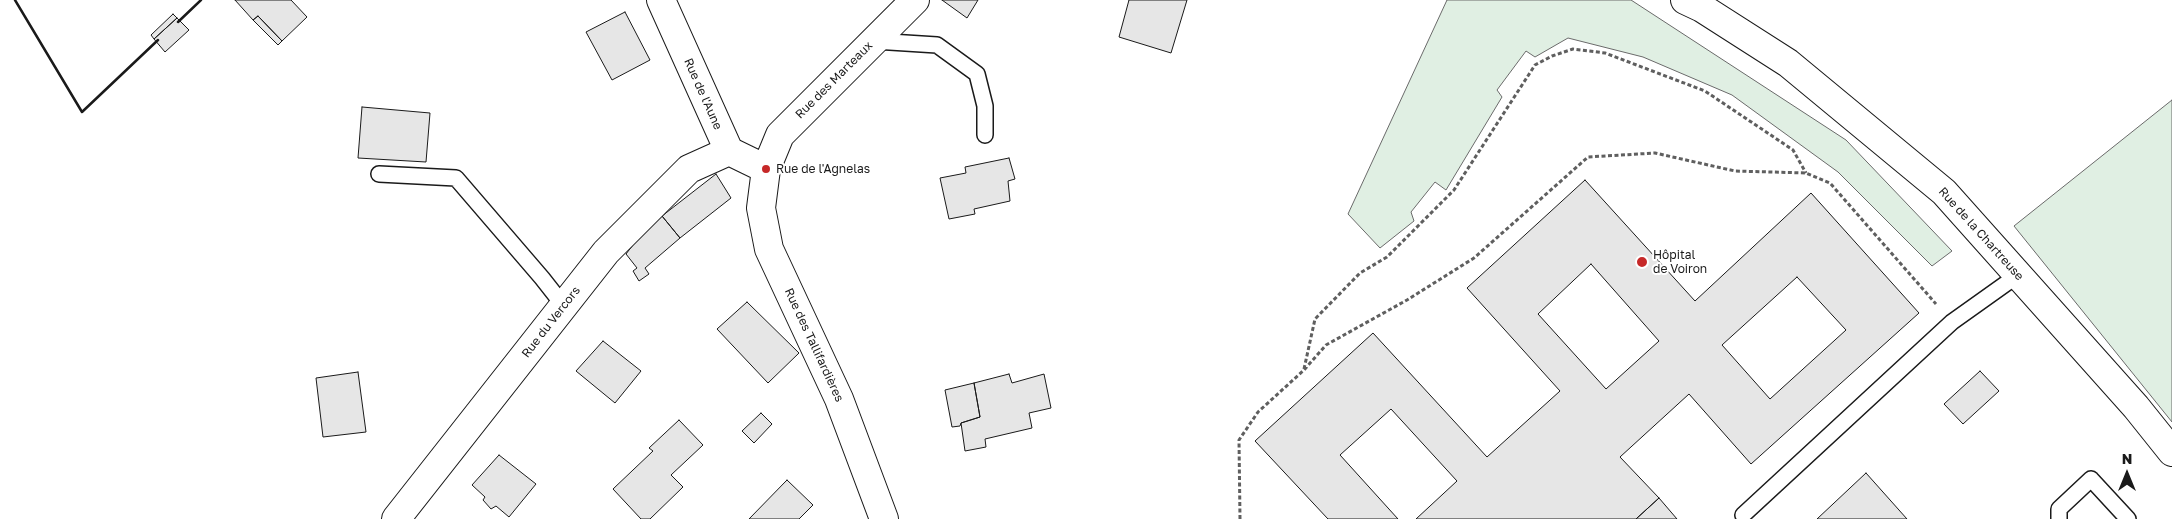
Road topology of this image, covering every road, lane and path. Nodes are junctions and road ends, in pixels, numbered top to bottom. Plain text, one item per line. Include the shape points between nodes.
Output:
1 (661, 0) edge
2 (915, 0) edge
3 (1685, 0) edge
4 (874, 41) junction
5 (985, 135) dead end
6 (729, 151) junction
7 (766, 169) junction
8 (1806, 173) junction
9 (380, 174) dead end
10 (2018, 275) junction
11 (564, 306) junction
12 (1952, 322) junction
13 (1304, 370) junction
14 (2172, 452) edge
15 (1743, 515) dead end
16 (396, 519) edge
17 (884, 519) edge
18 (1240, 519) edge
19 (2059, 519) edge
20 (2128, 519) edge

1 - 6 street, Rue de l'Aune
2 - 4 street, Rue des Marteaux
3 - 10 street, Rue de la Chartreuse via 1788,63 1944,192
4 - 5 lane via 937,45 977,74 985,106
4 - 7 street, Rue des Marteaux via 780,135
6 - 7 street
6 - 11 street, Rue du Vercors via 689,169 606,252
7 - 17 street, Rue des Tallifardières via 761,208 769,249 839,399
8 - 12 path via 1830,183
8 - 13 path via 1735,171 1655,154 1588,157 1474,258 1326,345
8 - 13 path via 1793,150 1705,90 1604,54 1574,49 1552,56 1535,65 1454,190 1387,257 1360,273 1315,318
9 - 11 lane via 456,178
10 - 12 lane
10 - 14 street, Rue de la Chartreuse
11 - 16 street, Rue du Vercors
12 - 15 lane
13 - 18 path via 1258,412 1239,440
19 - 20 lane via 2059,509 2092,479

